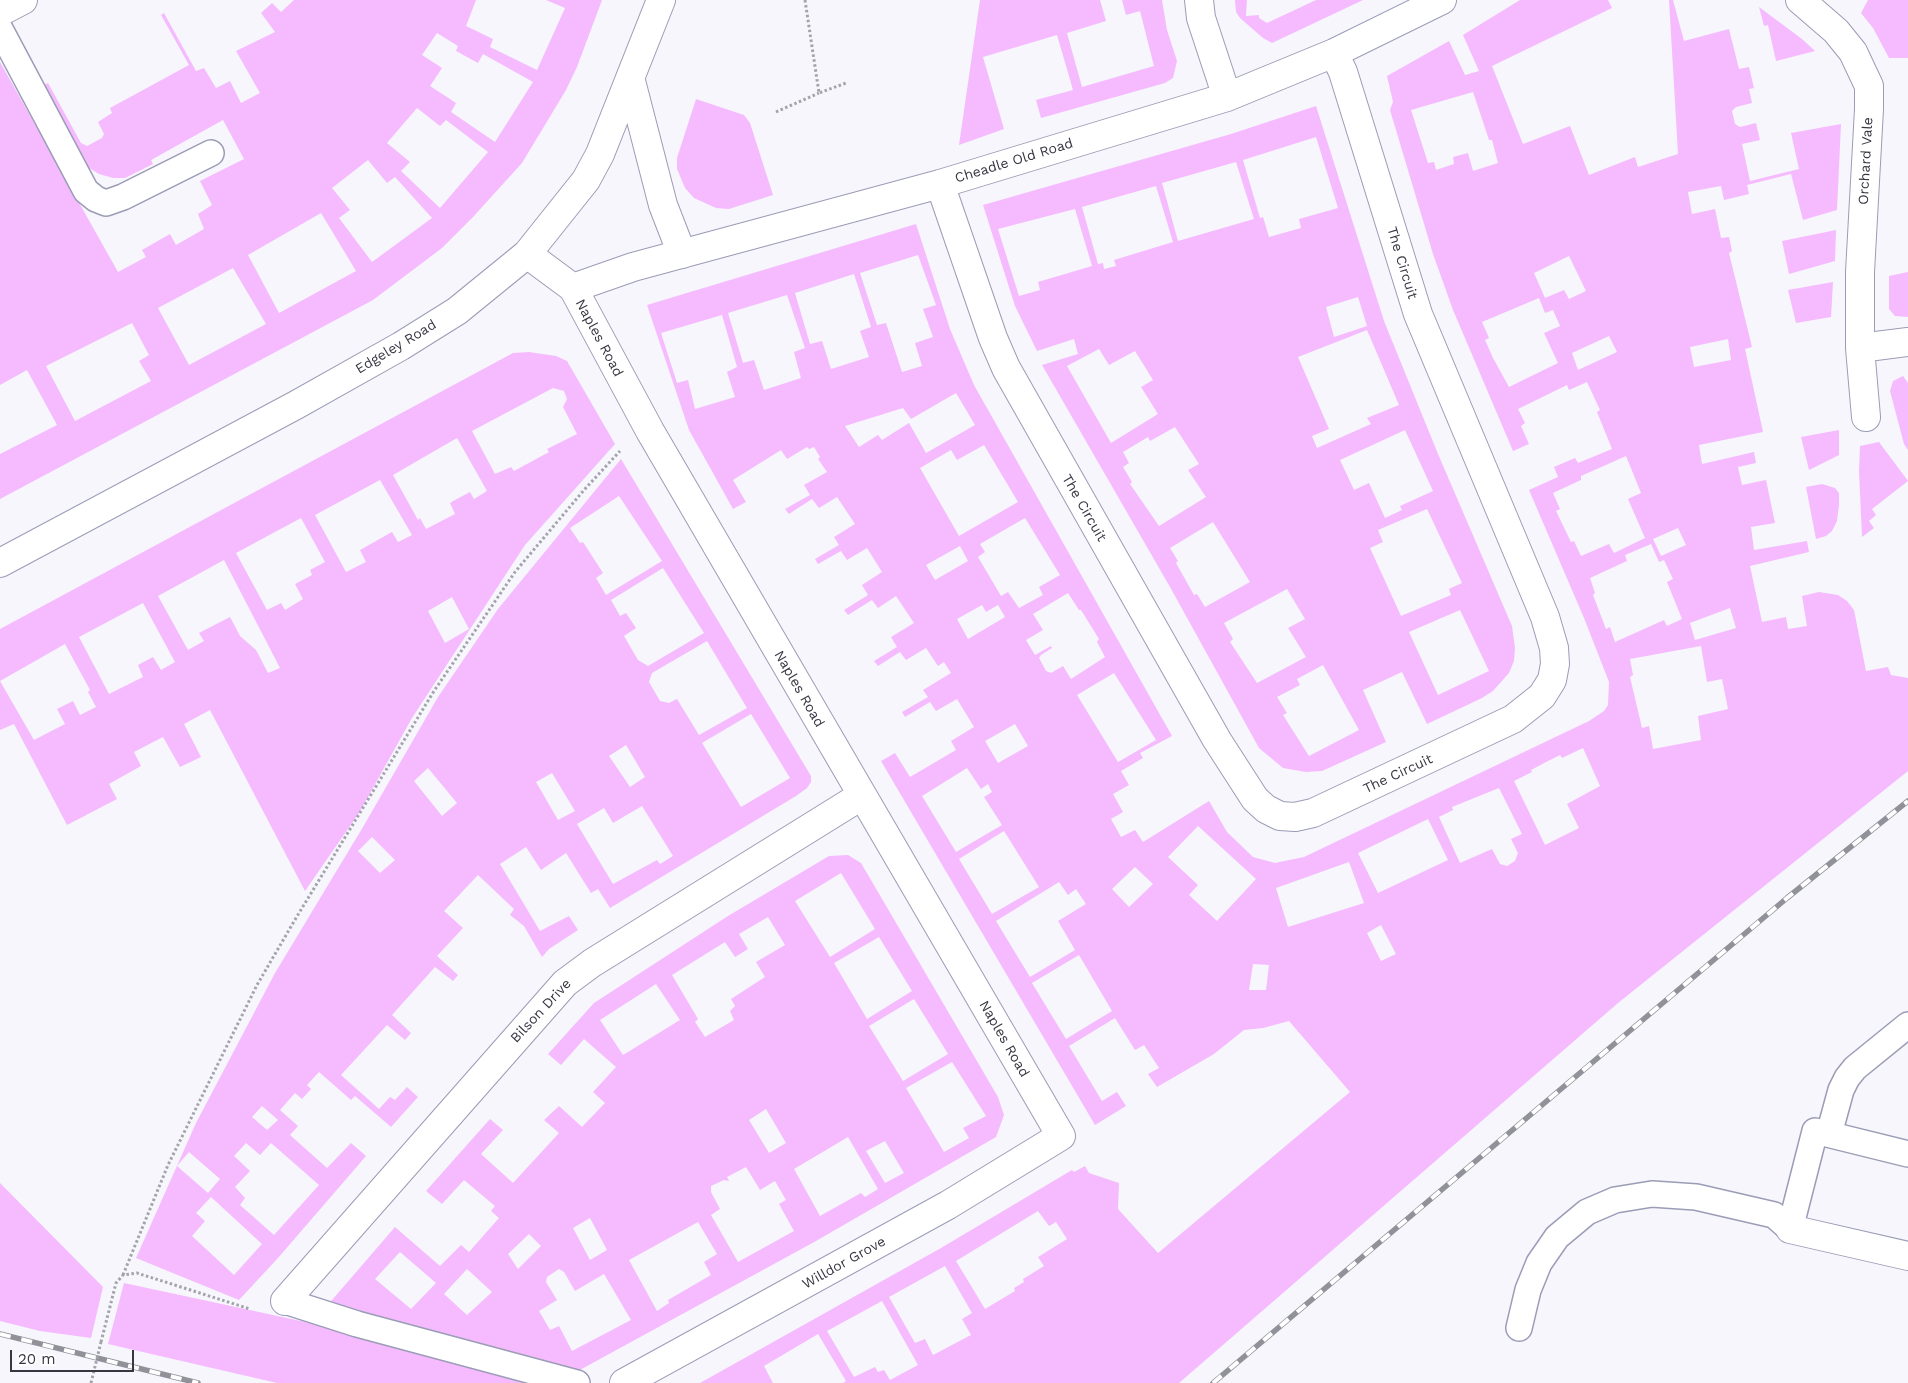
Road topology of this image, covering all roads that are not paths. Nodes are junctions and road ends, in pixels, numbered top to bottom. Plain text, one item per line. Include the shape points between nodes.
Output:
1 (23, 0) edge
2 (661, 0) edge
3 (1199, 0) edge
4 (1442, 0) edge
5 (1800, 0) edge
6 (0, 12) edge
7 (0, 29) edge
8 (1334, 53) junction
9 (630, 81) junction
10 (1227, 97) junction
11 (211, 153) dead end
12 (940, 184) junction
13 (527, 254) junction
14 (682, 254) junction
15 (573, 288) junction
16 (1908, 342) edge
17 (1860, 348) junction
18 (1866, 417) dead end
19 (0, 563) edge
20 (861, 796) junction
21 (1908, 1025) edge
22 (1829, 1134) junction
23 (1061, 1136) joint
24 (1908, 1154) edge
25 (1790, 1229) junction
26 (1908, 1256) edge
27 (285, 1301) joint
28 (1519, 1328) dead end
29 (577, 1383) edge
30 (624, 1383) edge

1 - 6 street
2 - 9 street, Edgeley Road
3 - 10 street via 1200,18
4 - 8 street, Cheadle Old Road
5 - 17 street, Orchard Vale via 1836,31 1853,52 1868,86 1870,109 1860,265
7 - 11 lane via 86,191 96,199 106,203 123,197
8 - 10 street, Cheadle Old Road
8 - 12 street, The Circuit via 1343,72 1418,314 1545,617 1555,664 1552,680 1542,696 1513,719 1314,813 1296,818 1280,816 1266,809 1242,780 1204,718 1006,368
9 - 13 street, Edgeley Road via 586,180
9 - 14 street via 663,205
10 - 12 street, Cheadle Old Road
12 - 14 street, Cheadle Old Road
13 - 15 street, Naples Road
13 - 19 street, Edgeley Road via 457,311 401,346
14 - 15 street, Cheadle Old Road
15 - 20 street, Naples Road via 650,431
16 - 17 street
17 - 18 street, Orchard Vale
20 - 23 street, Naples Road
20 - 27 street, Bilson Drive via 633,936 566,983
21 - 22 lane via 1855,1068 1841,1090
22 - 24 lane
22 - 25 lane via 1815,1131
23 - 30 street, Willdor Grove via 939,1209
25 - 26 street
25 - 28 lane via 1774,1214 1696,1197 1652,1194 1615,1200 1587,1212 1558,1237 1539,1263 1528,1290
27 - 29 lane via 357,1324

